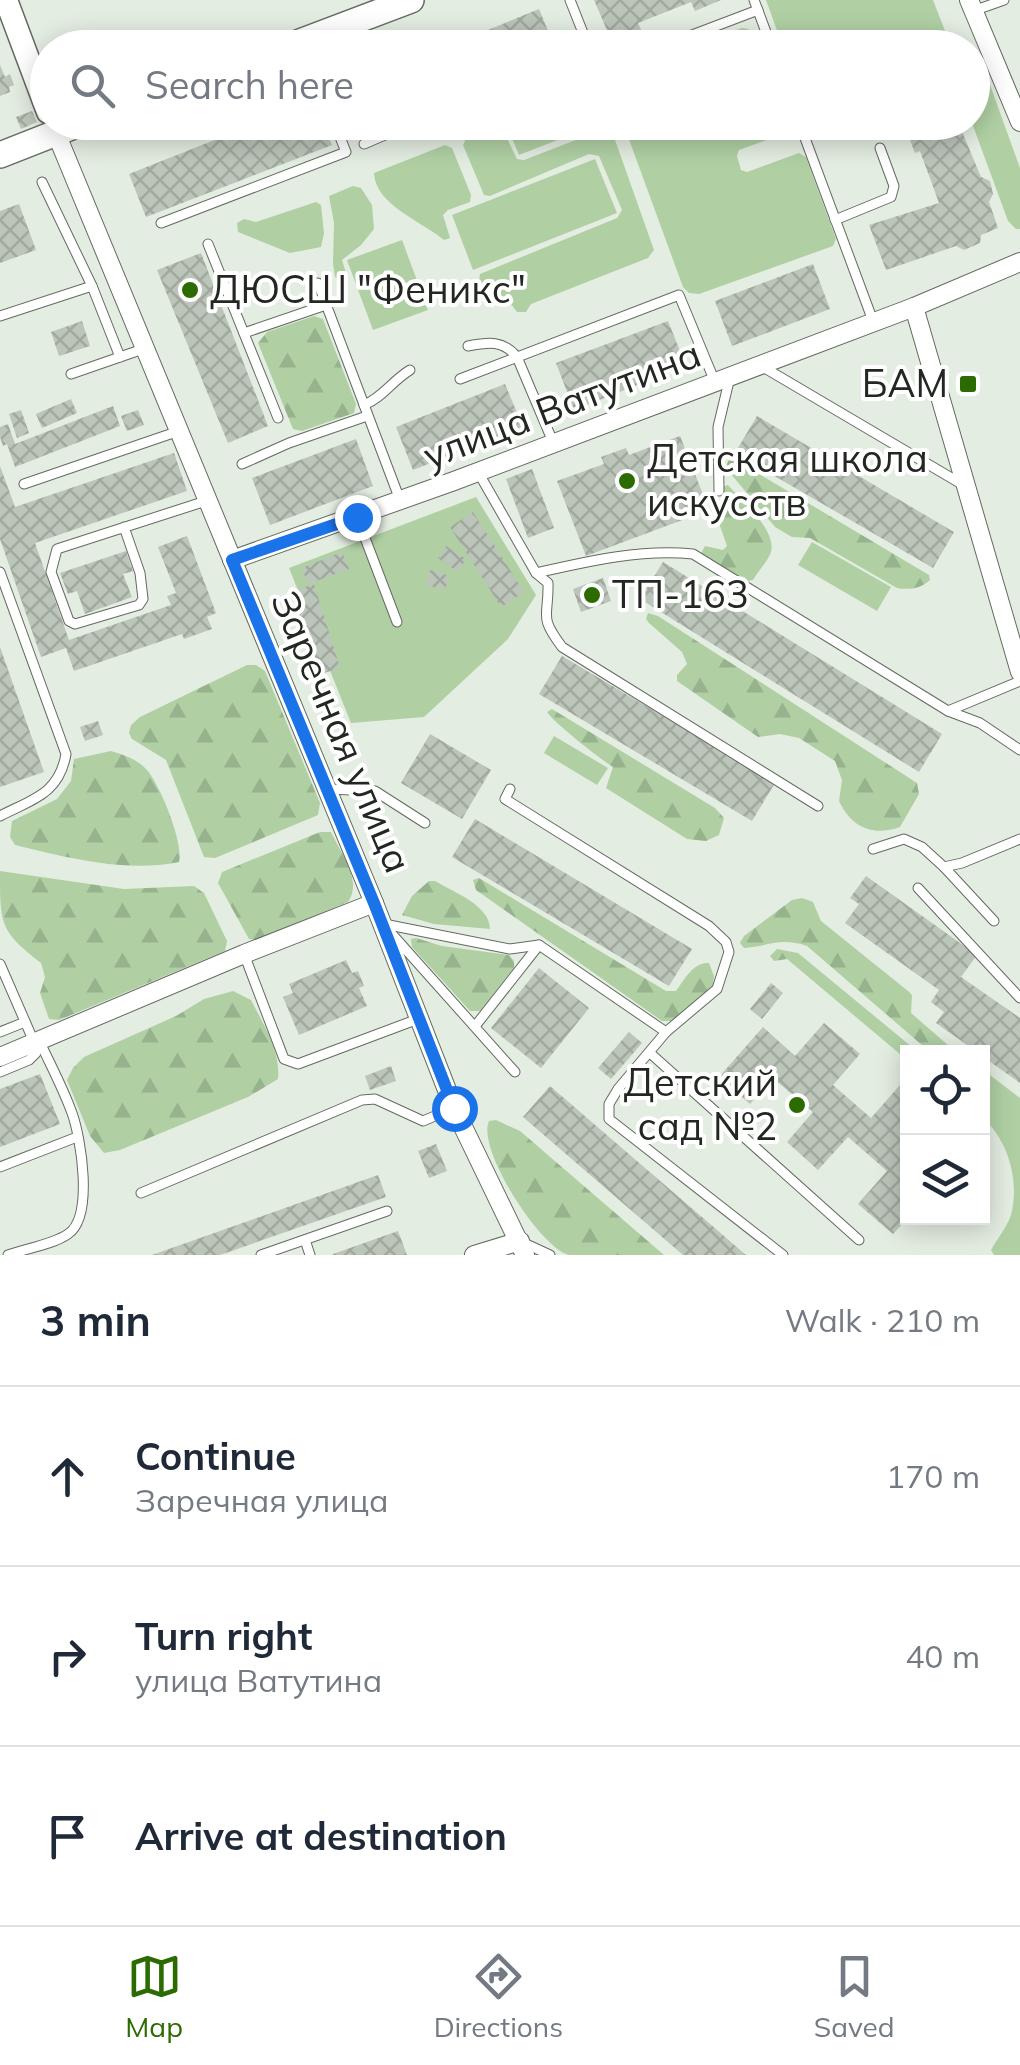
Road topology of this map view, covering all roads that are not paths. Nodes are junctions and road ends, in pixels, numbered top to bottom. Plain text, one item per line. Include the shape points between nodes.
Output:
1 (6, 0) edge
2 (411, 0) edge
3 (570, 0) edge
4 (1004, 0) edge
5 (756, 5) edge
6 (377, 6) edge
7 (971, 6) edge
8 (328, 30) edge
9 (582, 30) edge
10 (699, 30) edge
11 (765, 30) edge
12 (981, 30) edge
13 (990, 51) edge
14 (30, 65) edge
15 (1020, 122) edge
16 (30, 136) edge
17 (58, 140) edge
18 (341, 140) edge
19 (373, 140) edge
20 (806, 140) edge
21 (364, 144) dead end
22 (880, 148) dead end
23 (0, 156) edge
24 (42, 182) dead end
25 (835, 220) junction
26 (161, 223) dead end
27 (208, 244) dead end
28 (1020, 262) edge
29 (318, 283) dead end
30 (92, 286) junction
31 (326, 305) junction
32 (914, 307) junction
33 (0, 316) edge
34 (874, 322) junction
35 (244, 333) junction
36 (468, 346) dead end
37 (143, 349) junction
38 (120, 357) junction
39 (518, 357) junction
40 (760, 366) junction
41 (410, 370) dead end
42 (71, 374) dead end
43 (460, 379) dead end
44 (722, 379) junction
45 (366, 411) junction
46 (278, 418) dead end
47 (180, 431) junction
48 (553, 442) junction
49 (242, 464) dead end
50 (478, 472) junction
51 (24, 484) dead end
52 (966, 486) junction
53 (719, 491) dead end
54 (208, 500) junction
55 (400, 500) junction
56 (357, 517) junction
57 (124, 528) junction
58 (232, 560) junction
59 (0, 572) edge
60 (536, 573) junction
61 (397, 622) dead end
62 (1020, 672) edge
63 (1020, 680) edge
64 (948, 710) junction
65 (1020, 750) edge
66 (325, 789) junction
67 (510, 789) dead end
68 (818, 806) dead end
69 (0, 816) edge
70 (425, 823) dead end
71 (1020, 839) edge
72 (873, 849) dead end
73 (944, 867) junction
74 (918, 888) dead end
75 (374, 903) junction
76 (994, 921) dead end
77 (382, 924) junction
78 (539, 945) junction
79 (244, 954) junction
80 (0, 964) edge
81 (1020, 998) edge
82 (418, 1019) junction
83 (25, 1022) junction
84 (476, 1025) junction
85 (0, 1032) edge
86 (666, 1032) junction
87 (37, 1041) junction
88 (650, 1053) junction
89 (0, 1056) edge
90 (0, 1072) edge
91 (516, 1072) dead end
92 (454, 1108) junction
93 (77, 1137) junction
94 (0, 1167) edge
95 (141, 1193) dead end
96 (387, 1211) dead end
97 (304, 1240) junction
98 (859, 1240) dead end
99 (522, 1248) edge
100 (8, 1255) edge
101 (261, 1255) edge
102 (310, 1255) edge
103 (474, 1255) edge
104 (550, 1255) edge
105 (783, 1255) edge

1 - 14 street, Заречная улица
2 - 6 main road
3 - 9 lane
4 - 7 lane
5 - 10 lane
5 - 11 lane
6 - 8 main road
7 - 12 street
13 - 15 street
16 - 23 main road
17 - 37 street, Заречная улица
18 - 26 lane via 346,152
19 - 21 lane
20 - 25 lane
22 - 25 lane via 894,186 891,197
24 - 30 lane
25 - 34 lane
27 - 35 lane
28 - 32 street, улица Ватутина
29 - 31 lane
30 - 33 lane
30 - 38 lane
31 - 35 lane
31 - 45 lane
32 - 34 street, улица Ватутина
32 - 52 street
34 - 40 street, улица Ватутина
35 - 46 lane
36 - 39 lane via 490,342
37 - 38 lane
37 - 47 street, Заречная улица
38 - 42 lane
39 - 43 lane
39 - 44 lane via 679,295
39 - 48 lane
40 - 44 street, улица Ватутина
40 - 52 lane
41 - 45 lane
44 - 48 street, улица Ватутина
44 - 53 lane
45 - 49 lane
45 - 55 lane
47 - 51 lane
47 - 54 street, Заречная улица
48 - 50 street, улица Ватутина
50 - 55 street, улица Ватутина
50 - 60 lane
52 - 62 street
54 - 57 lane
54 - 58 street, Заречная улица
55 - 56 street, улица Ватутина
56 - 58 street, улица Ватутина
56 - 61 lane
57 - 57 lane via 53,555 51,572 74,624 143,599
58 - 66 street, Заречная улица
59 - 69 lane via 66,754 53,788
60 - 64 lane via 609,556 693,554
60 - 68 lane via 548,583 543,614 562,647
63 - 64 lane
64 - 65 lane
66 - 70 lane via 375,791
66 - 75 street, Заречная улица
67 - 86 lane via 505,799 726,942 717,989
71 - 73 lane
72 - 73 lane via 904,839
73 - 76 lane
74 - 81 lane
75 - 77 street, Заречная улица
75 - 79 street
77 - 78 lane via 510,949
77 - 82 street, Заречная улица
77 - 84 lane
78 - 84 lane
78 - 86 lane
79 - 82 lane via 290,1064
79 - 87 street
80 - 83 lane
82 - 92 street, Заречная улица
83 - 85 lane
83 - 87 lane
84 - 91 lane
86 - 88 lane
87 - 89 street
87 - 90 lane via 29,1060
87 - 93 lane
88 - 98 lane
88 - 105 lane via 618,1089 609,1119
92 - 95 lane via 422,1121 362,1100
92 - 99 street, Заречная улица
93 - 94 lane
93 - 100 lane via 83,1199 78,1224 70,1234
96 - 97 lane
97 - 101 lane
97 - 102 lane
99 - 103 street
99 - 104 lane

